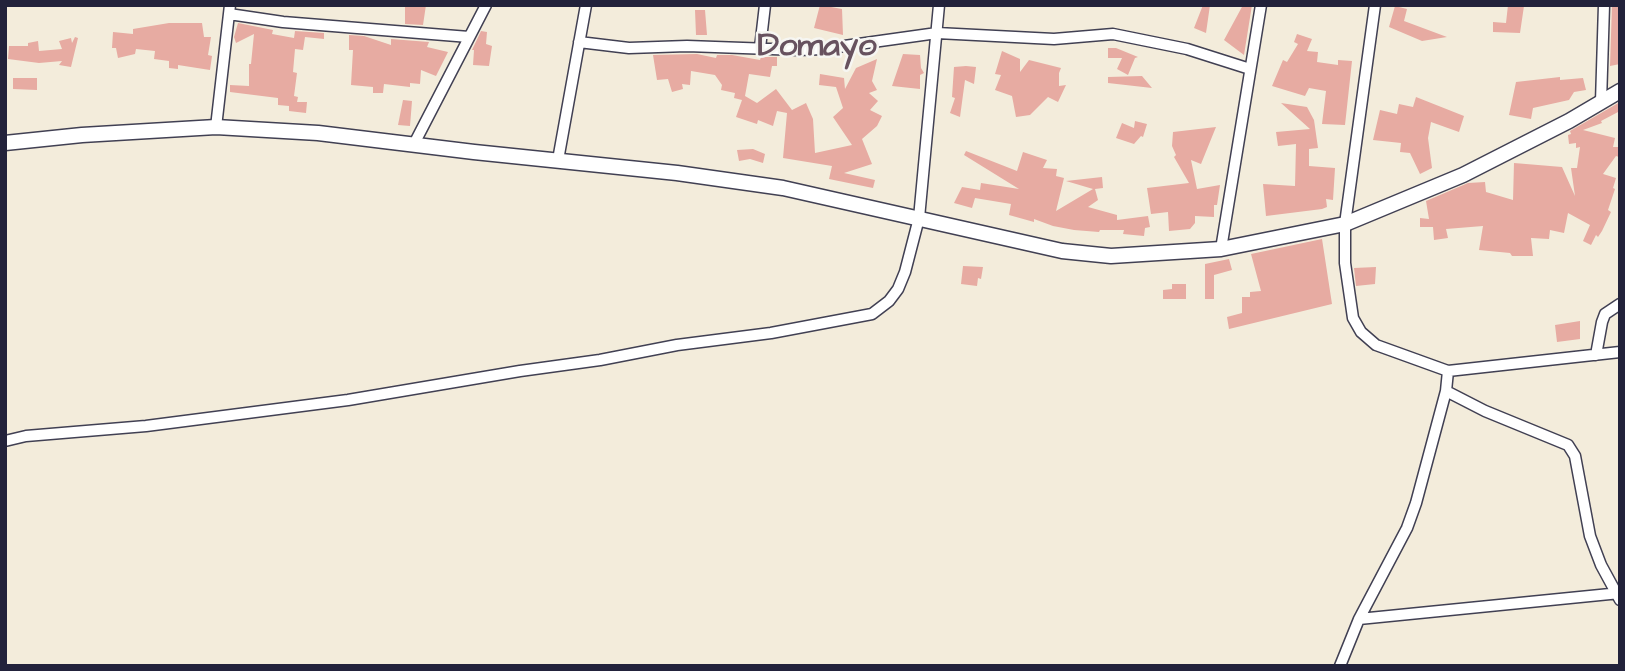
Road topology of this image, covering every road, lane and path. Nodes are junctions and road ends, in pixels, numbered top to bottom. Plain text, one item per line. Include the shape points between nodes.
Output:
1 (486, 5) edge
2 (586, 5) edge
3 (765, 5) edge
4 (939, 5) edge
5 (1261, 5) edge
6 (1375, 5) edge
7 (1604, 5) edge
8 (230, 10) edge
9 (937, 33) junction
10 (469, 37) junction
11 (579, 42) junction
12 (760, 48) junction
13 (1250, 69) junction
14 (1620, 91) edge
15 (1601, 102) junction
16 (216, 127) junction
17 (5, 144) edge
18 (414, 144) junction
19 (558, 160) junction
20 (919, 218) junction
21 (1345, 224) junction
22 (1221, 249) junction
23 (1620, 304) edge
24 (1620, 352) edge
25 (1596, 355) junction
26 (1448, 371) junction
27 (1446, 391) junction
28 (5, 441) edge
29 (1619, 596) edge
30 (1359, 619) junction
31 (1340, 666) edge

1 - 10 street
2 - 11 street
3 - 12 street
4 - 9 street
5 - 13 street
6 - 21 street
7 - 15 street
8 - 10 street via 284,22
8 - 16 street
9 - 12 street via 822,49
9 - 13 street via 1054,38 1113,34 1187,49
9 - 20 street
10 - 18 street
11 - 12 street via 629,48
11 - 19 street
13 - 22 street
14 - 15 main road
15 - 21 main road via 1463,175
16 - 17 main road
16 - 18 main road
18 - 19 main road
19 - 20 main road via 783,188
20 - 22 main road via 1062,251 1111,256
20 - 28 street via 898,289 872,314 348,400
21 - 22 main road
21 - 26 street via 1353,318 1361,332 1376,345
23 - 25 street via 1605,314
24 - 25 street
25 - 26 street
26 - 27 street
27 - 29 street via 1568,446 1575,456 1590,536
27 - 30 street via 1407,528
29 - 30 street
30 - 31 street

